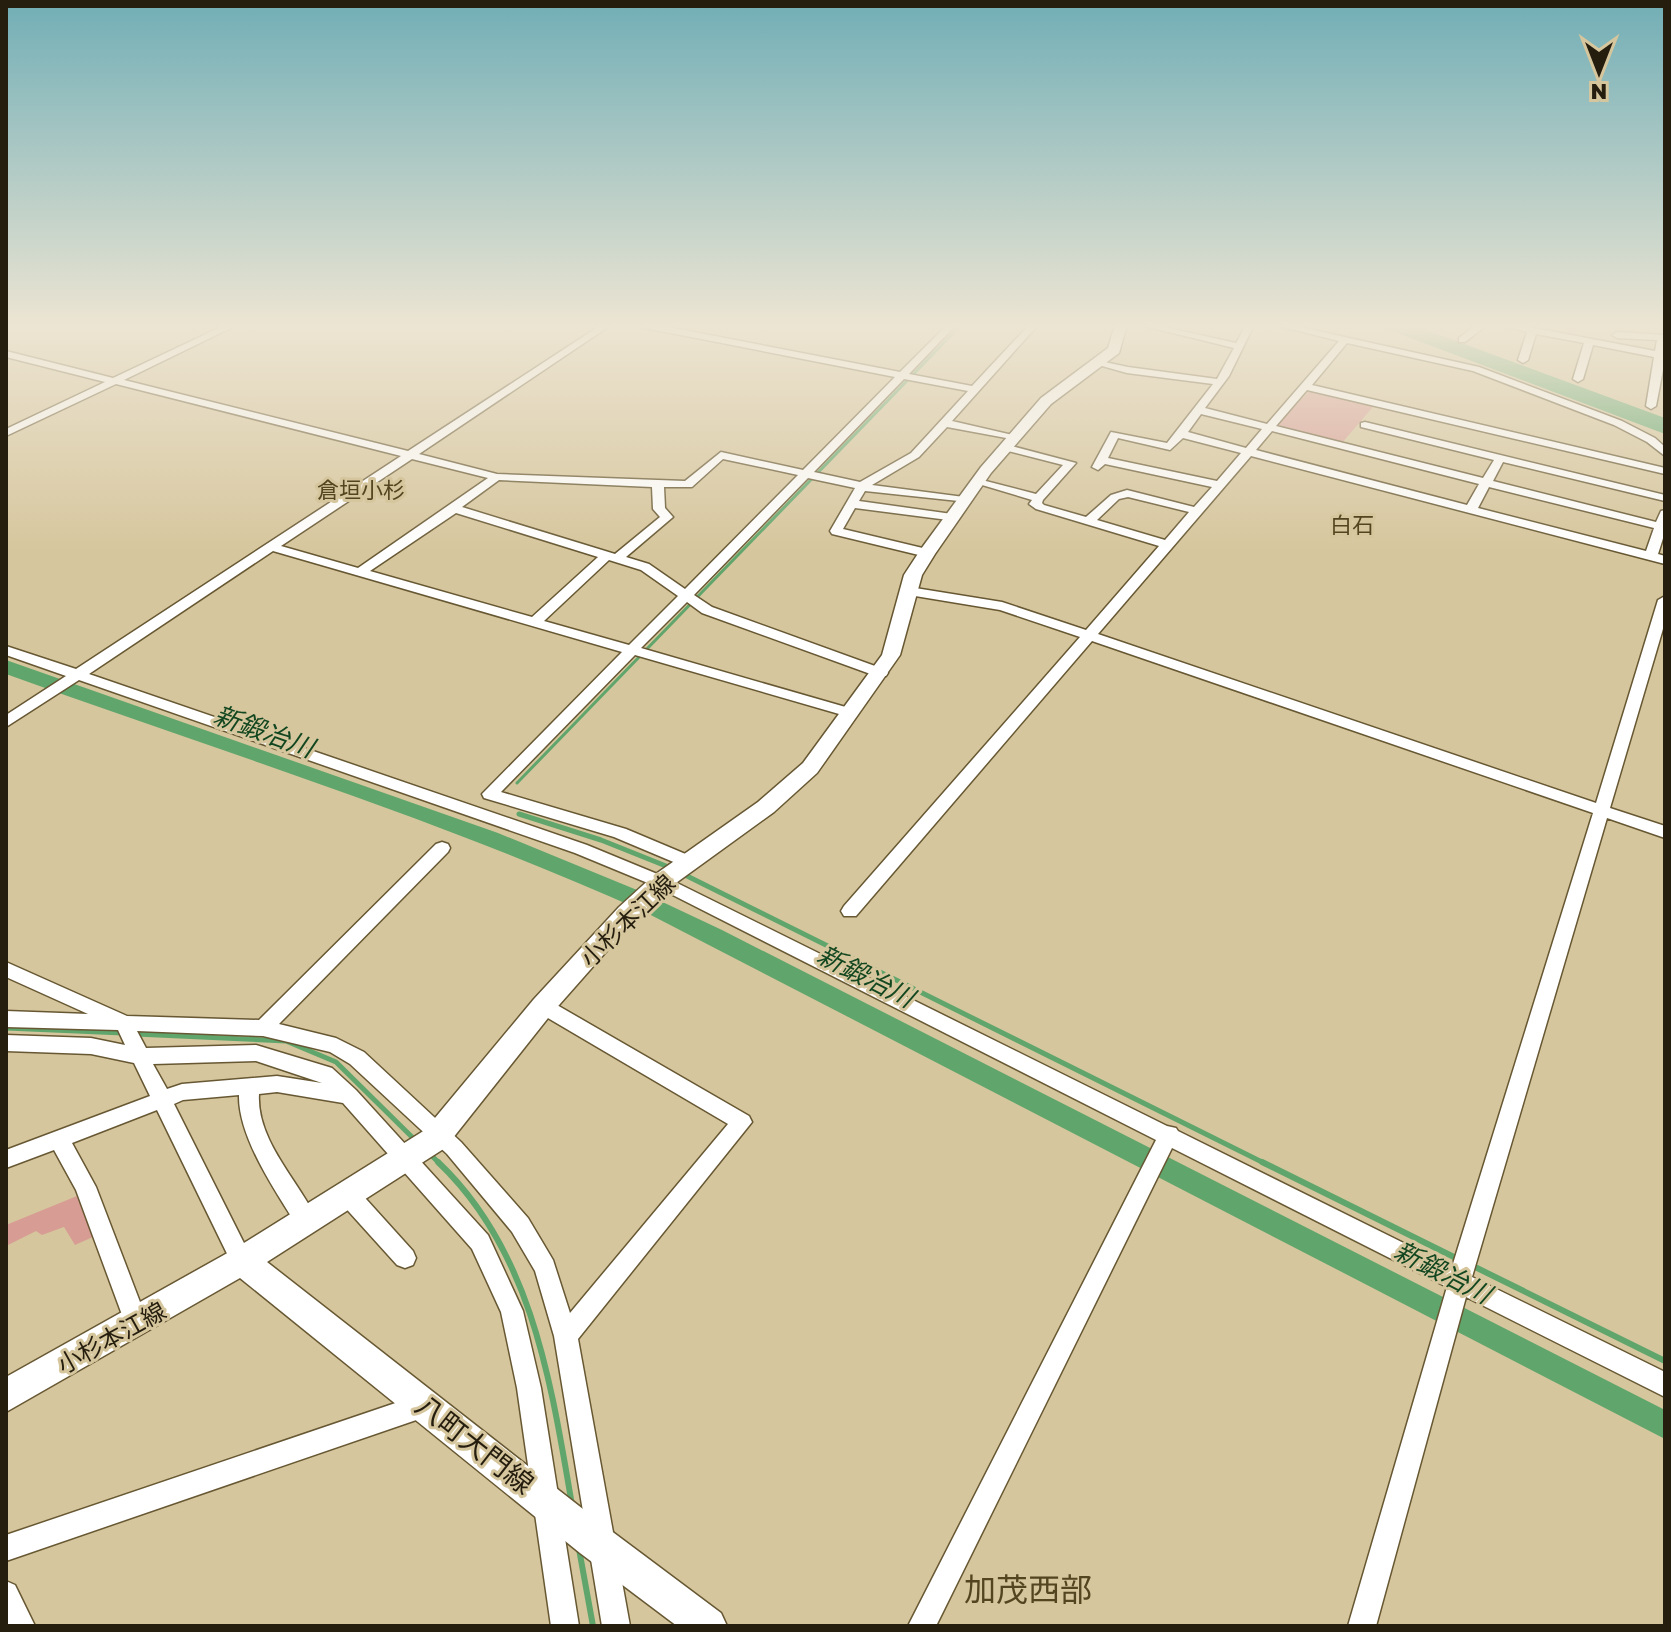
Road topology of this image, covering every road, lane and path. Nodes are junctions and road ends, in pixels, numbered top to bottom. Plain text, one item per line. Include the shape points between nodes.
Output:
1 (72, 401) edge
2 (190, 401) edge
3 (492, 401) edge
4 (876, 401) edge
5 (966, 401) edge
6 (1046, 401) edge
7 (1205, 401) edge
8 (1291, 401) edge
9 (1368, 401) edge
10 (1561, 401) edge
11 (1652, 401) edge
12 (1380, 404) junction
13 (1651, 406) dead end
14 (1199, 410) junction
15 (945, 423) junction
16 (1365, 425) junction
17 (1266, 427) junction
18 (6, 433) edge
19 (1181, 434) junction
20 (1651, 440) junction
21 (1008, 442) junction
22 (1665, 442) edge
23 (1346, 447) junction
24 (1249, 452) junction
25 (1665, 453) edge
26 (410, 455) junction
27 (1500, 458) junction
28 (1070, 463) junction
29 (1099, 464) junction
30 (1110, 471) dead end
31 (1665, 471) edge
32 (804, 474) junction
33 (497, 477) junction
34 (978, 482) junction
35 (658, 483) junction
36 (1487, 483) junction
37 (1220, 485) junction
38 (862, 487) junction
39 (1039, 498) junction
40 (1665, 498) edge
41 (964, 500) junction
42 (852, 504) junction
43 (454, 509) junction
44 (1471, 509) junction
45 (1197, 511) junction
46 (952, 518) junction
47 (1662, 520) edge
48 (1089, 521) junction
49 (1168, 545) junction
50 (271, 547) junction
51 (927, 553) junction
52 (612, 556) junction
53 (1651, 556) junction
54 (1665, 560) edge
55 (360, 572) junction
56 (909, 591) junction
57 (686, 594) junction
58 (1665, 600) edge
59 (535, 622) junction
60 (1089, 636) junction
61 (6, 650) edge
62 (630, 650) junction
63 (881, 673) junction
64 (75, 677) junction
65 (851, 713) junction
66 (6, 722) edge
67 (1603, 810) junction
68 (1665, 832) edge
69 (442, 848) dead end
70 (689, 862) junction
71 (661, 882) junction
72 (850, 911) dead end
73 (6, 969) edge
74 (543, 1006) junction
75 (6, 1019) edge
76 (123, 1022) junction
77 (263, 1028) junction
78 (6, 1043) edge
79 (138, 1056) junction
80 (250, 1086) junction
81 (349, 1096) junction
82 (162, 1101) junction
83 (59, 1139) junction
84 (1167, 1139) junction
85 (423, 1146) junction
86 (6, 1159) edge
87 (349, 1196) junction
88 (307, 1222) junction
89 (405, 1258) dead end
90 (242, 1261) junction
91 (1459, 1287) junction
92 (136, 1323) junction
93 (566, 1336) junction
94 (1665, 1385) edge
95 (6, 1395) edge
96 (426, 1405) junction
97 (552, 1505) junction
98 (597, 1543) junction
99 (6, 1548) edge
100 (6, 1594) edge
101 (21, 1626) edge
102 (565, 1626) edge
103 (616, 1626) edge
104 (708, 1626) edge
105 (922, 1626) edge
106 (1362, 1626) edge

1 - 18 street
2 - 26 street
3 - 26 street
4 - 32 street
5 - 15 street
6 - 21 main road, 小杉本江線
7 - 14 street
8 - 17 street
9 - 12 street
10 - 20 street
11 - 13 street
12 - 16 street
12 - 31 street
14 - 17 street
14 - 19 street
15 - 21 street
15 - 38 street via 915,455
16 - 23 street
16 - 27 street
17 - 23 street
17 - 24 street
19 - 24 street
19 - 29 street via 1170,447 1115,434
20 - 22 street
20 - 25 street
21 - 28 street
21 - 34 main road, 小杉本江線
23 - 36 street
24 - 37 street
24 - 44 street
26 - 33 street
26 - 50 street
27 - 36 street
27 - 40 street
28 - 29 street
28 - 39 street
29 - 30 street
29 - 37 street
32 - 35 street via 721,455 688,485
32 - 38 street
32 - 57 street
33 - 35 street
33 - 43 street
34 - 39 street
34 - 41 main road, 小杉本江線
35 - 52 street via 659,509 667,517
36 - 44 street
36 - 47 street
37 - 45 street
38 - 41 street
38 - 42 street
39 - 48 street via 1035,504 1040,507
41 - 46 main road, 小杉本江線
42 - 46 street
42 - 51 street via 836,531
43 - 52 street
43 - 55 street
44 - 53 street
45 - 48 street via 1127,493
45 - 49 street
46 - 51 main road, 小杉本江線
47 - 53 street
48 - 49 street
49 - 60 street
50 - 55 street
50 - 64 street
51 - 56 main road, 小杉本江線
52 - 57 street via 645,567
52 - 59 street
53 - 54 street
55 - 59 street
56 - 60 street via 1002,606
56 - 63 main road, 小杉本江線 via 898,636
57 - 62 street
57 - 63 street via 707,610
58 - 67 street
59 - 62 street
60 - 67 street
60 - 72 street
61 - 64 street
62 - 65 street
62 - 70 street via 490,794 620,833
63 - 65 main road, 小杉本江線
64 - 66 street
64 - 71 street via 581,849
65 - 70 main road, 小杉本江線 via 810,768
67 - 68 street
67 - 91 street
69 - 77 street
70 - 71 main road, 小杉本江線
71 - 74 main road, 小杉本江線
71 - 84 street
73 - 76 street
74 - 85 main road, 小杉本江線
74 - 93 street via 742,1122
75 - 76 street
76 - 77 street
76 - 79 street
77 - 85 street via 336,1046 357,1058
78 - 79 street via 91,1046
79 - 81 street via 256,1053 325,1074
79 - 82 street
80 - 81 street via 277,1084
80 - 82 street via 182,1092
80 - 88 street via 253,1115 272,1165
81 - 85 street
82 - 83 street
82 - 90 street
83 - 86 street
83 - 92 street via 85,1187
84 - 91 street
84 - 105 street
85 - 87 main road, 小杉本江線
85 - 93 street via 454,1148 520,1225 545,1267
85 - 97 street via 480,1242 512,1311
87 - 88 main road, 小杉本江線
87 - 89 street
88 - 90 main road, 小杉本江線
90 - 92 main road, 小杉本江線
90 - 96 main road, 八町大門線
91 - 94 street
91 - 106 street
92 - 95 main road, 小杉本江線
93 - 98 street
96 - 97 main road, 八町大門線
96 - 99 street
97 - 98 main road, 八町大門線
97 - 102 street
98 - 103 street
98 - 104 main road, 八町大門線
100 - 101 street

